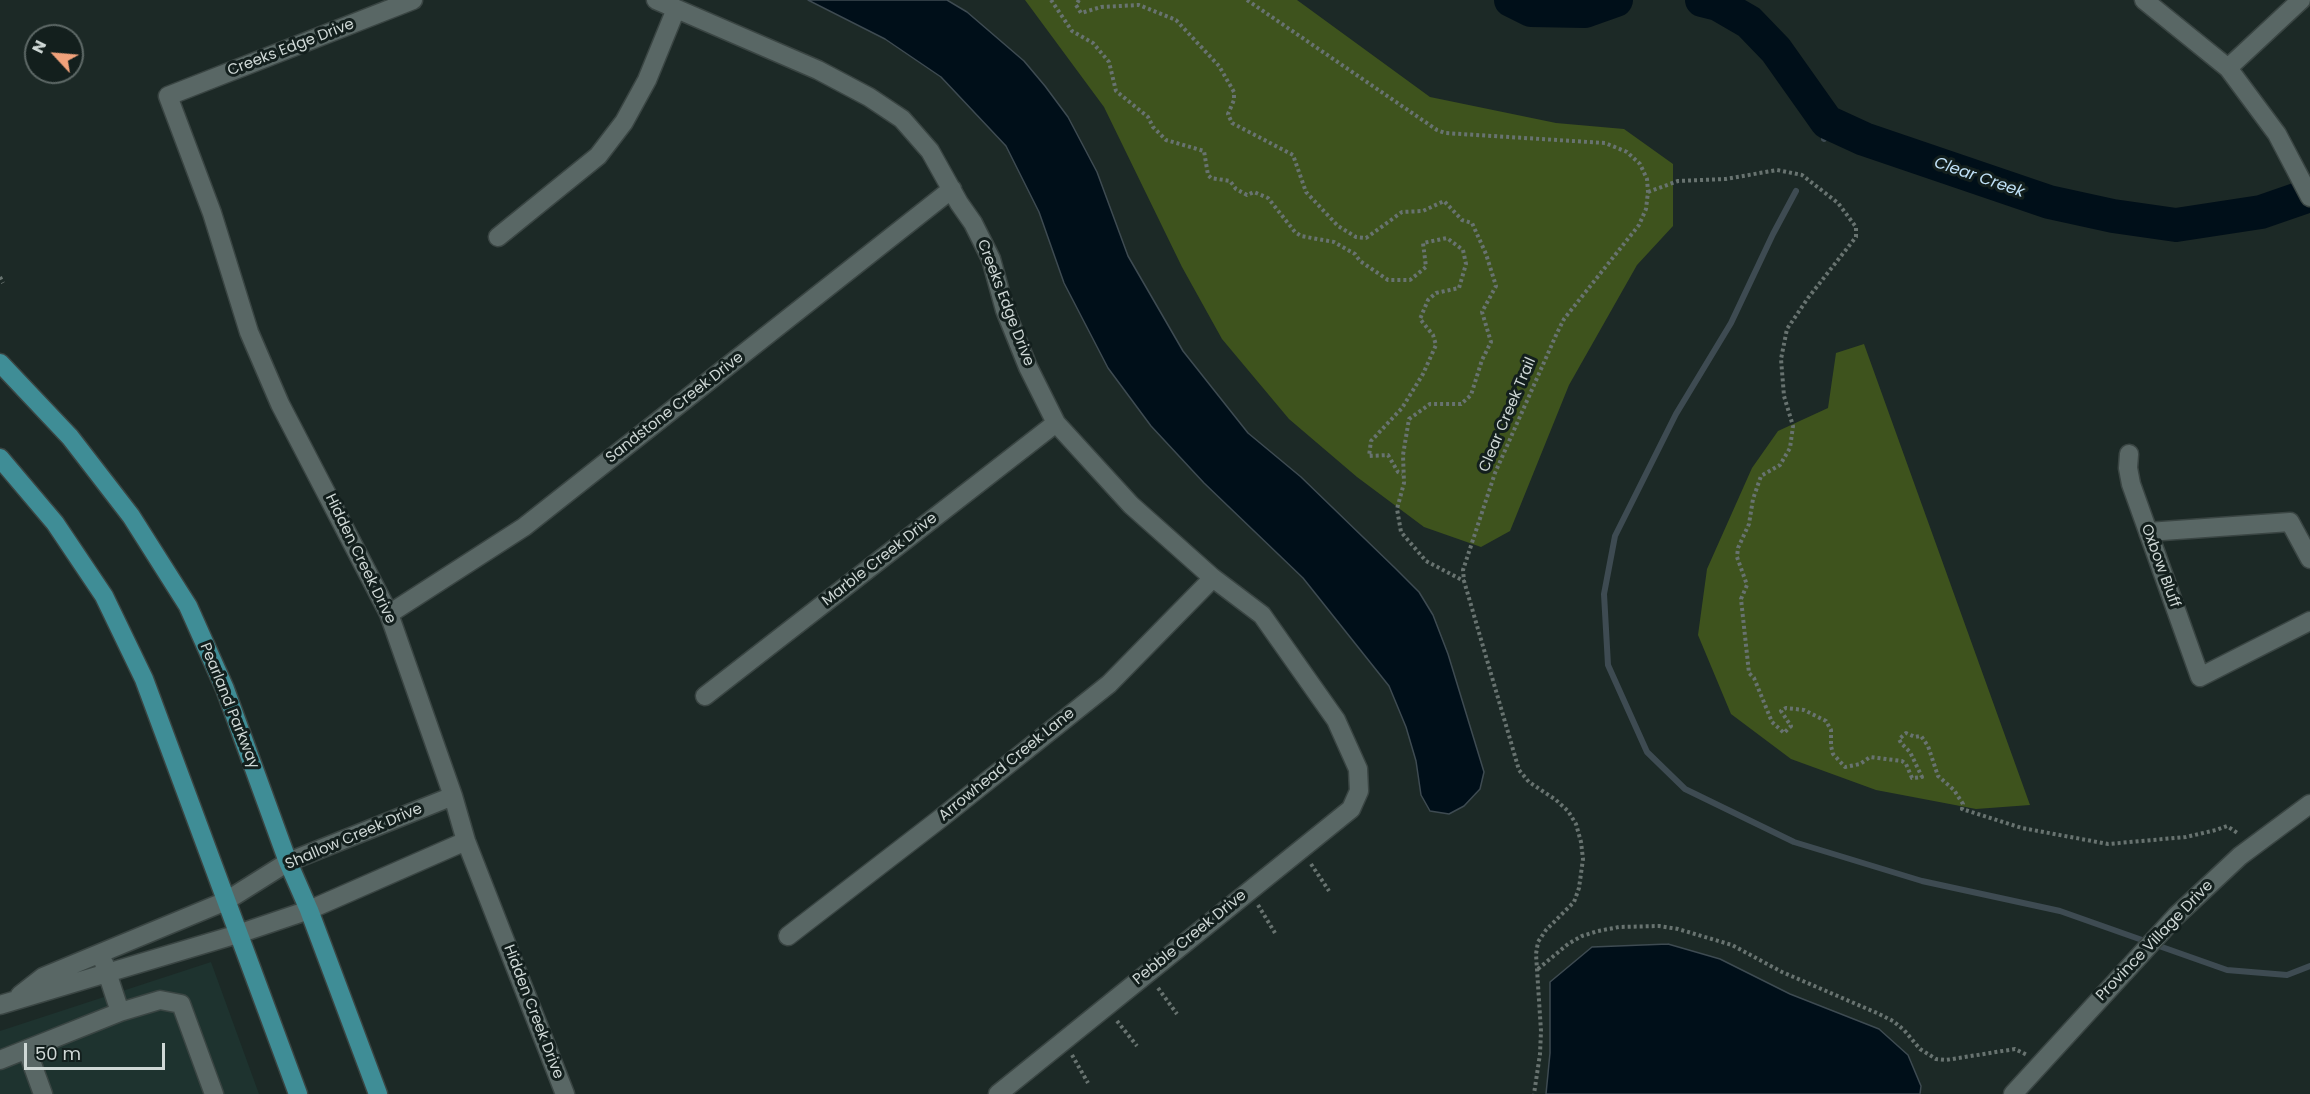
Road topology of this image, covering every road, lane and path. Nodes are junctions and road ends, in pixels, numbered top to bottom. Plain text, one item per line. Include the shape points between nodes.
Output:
1 (413, 0) edge
2 (656, 0) edge
3 (1051, 0) edge
4 (1079, 0) edge
5 (1247, 0) edge
6 (2144, 0) edge
7 (2301, 0) edge
8 (676, 9) junction
9 (2228, 68) junction
10 (168, 96) joint
11 (952, 189) junction
12 (1648, 192) junction
13 (2310, 197) edge
14 (498, 237) dead end
15 (0, 277) edge
16 (3, 283) dead end
17 (0, 363) edge
18 (1056, 423) junction
19 (2129, 454) dead end
20 (0, 458) edge
21 (1402, 474) junction
22 (2148, 532) junction
23 (2310, 559) edge
24 (1213, 578) junction
25 (1464, 581) junction
26 (389, 614) junction
27 (2310, 621) edge
28 (705, 696) dead end
29 (1358, 769) joint
30 (453, 796) junction
31 (2310, 804) edge
32 (2239, 834) dead end
33 (466, 841) junction
34 (1301, 849) junction
35 (288, 862) junction
36 (1248, 891) junction
37 (1329, 891) dead end
38 (226, 901) junction
39 (309, 910) junction
40 (1275, 933) dead end
41 (238, 934) junction
42 (788, 936) dead end
43 (101, 952) junction
44 (1538, 969) junction
45 (107, 972) junction
46 (1147, 973) junction
47 (6, 1004) edge
48 (1106, 1006) junction
49 (120, 1012) junction
50 (1177, 1014) dead end
51 (1062, 1042) junction
52 (1137, 1046) dead end
53 (27, 1050) junction
54 (0, 1060) edge
55 (2038, 1066) junction
56 (1088, 1083) dead end
57 (43, 1094) edge
58 (214, 1094) edge
59 (298, 1094) edge
60 (378, 1094) edge
61 (565, 1094) edge
62 (998, 1094) edge
63 (1534, 1094) edge
64 (2013, 1094) edge

1 - 10 street, Creeks Edge Drive
2 - 8 street, Creeks Edge Drive
3 - 21 path via 1072,31 1093,43 1109,62 1116,91 1148,117 1166,140 1204,151 1211,178 1230,181 1247,195 1254,192 1268,198 1301,236 1334,242 1388,280 1410,279 1426,267 1423,243 1447,238 1463,250 1466,264 1459,288 1436,292 1420,319 1436,345 1423,374 1402,408 1371,441 1369,456 1388,455
4 - 21 path via 1076,4 1081,13 1101,7 1139,5 1176,20 1219,66 1234,92 1228,114 1232,123 1293,154 1306,192 1338,226 1356,237 1366,238 1402,212 1423,210 1444,201 1462,220 1472,223 1496,286 1482,312 1491,342 1471,395 1461,404 1430,404 1409,419
5 - 12 path via 1428,127 1445,133 1605,143 1627,152 1640,164
6 - 9 street
7 - 9 street
8 - 11 street, Creeks Edge Drive via 818,70 869,97 902,119 930,151
8 - 14 street via 624,123 598,156
9 - 13 street via 2277,134
10 - 26 street, Hidden Creek Drive via 212,213 249,332 280,404
11 - 18 street, Creeks Edge Drive via 991,259 1024,358
11 - 26 street, Sandstone Creek Drive via 524,526
12 - 25 path, Clear Creek Trail via 1639,225 1557,333 1495,473 1465,560
12 - 32 path via 1678,181 1726,179 1777,170 1802,175 1838,203 1856,227 1856,237 1787,329 1781,359 1784,396 1793,426 1790,448 1780,465 1761,476 1749,525 1738,548 1737,557 1747,585 1742,599 1749,673 1772,722 1784,733 1791,726 1781,713 1786,708 1804,710 1826,721 1831,730 1833,754 1845,767 1870,757 1902,761 1912,778 1922,777 1899,739 1905,733 1921,736 1938,777 1954,790 1962,809 2022,828 2108,844 2186,837 2227,826
15 - 16 path
17 - 35 main road, Pearland Parkway via 70,437 131,516 188,606 225,689
18 - 24 street, Creeks Edge Drive via 1131,505
18 - 28 street, Marble Creek Drive
19 - 22 street, Oxbow Bluff via 2128,475
20 - 38 main road via 55,523 104,596 144,680
21 - 25 path via 1404,483 1397,509 1401,532 1426,561
22 - 23 street via 2290,522
22 - 27 street, Oxbow Bluff via 2200,677
24 - 29 street, Creeks Edge Drive via 1262,615 1336,720
24 - 42 street, Arrowhead Creek Lane via 1109,684
25 - 44 path, Clear Creek Trail via 1519,770 1568,811 1581,842 1579,888 1574,902 1538,942
26 - 30 street, Hidden Creek Drive
29 - 34 street, Pebble Creek Drive via 1359,792 1351,809
30 - 33 street, Hidden Creek Drive
30 - 35 street, Shallow Creek Drive
31 - 55 street, Province Village Drive via 2240,856 2176,916
33 - 39 street
33 - 61 street, Hidden Creek Drive
34 - 36 street, Pebble Creek Drive
34 - 37 path
35 - 38 street, Shallow Creek Drive
35 - 39 main road, Pearland Parkway
36 - 40 path
36 - 46 street, Pebble Creek Drive
38 - 41 main road
38 - 43 street, Shallow Creek Drive
39 - 41 street
39 - 60 main road, Pearland Parkway
41 - 45 street
41 - 59 main road
43 - 45 street
43 - 47 street, Shallow Creek Drive via 43,977
44 - 55 path via 1568,944 1598,931 1678,929 1732,945 1893,1022 1936,1059 2014,1049
44 - 63 path, Clear Creek Trail via 1540,1042
45 - 47 street
45 - 49 street
46 - 48 street, Pebble Creek Drive
46 - 50 path
48 - 51 street, Pebble Creek Drive
48 - 52 path
49 - 53 street
49 - 58 street via 160,1000 181,1004
51 - 56 path
51 - 62 street, Pebble Creek Drive
53 - 54 street
53 - 57 street
55 - 64 street, Province Village Drive

